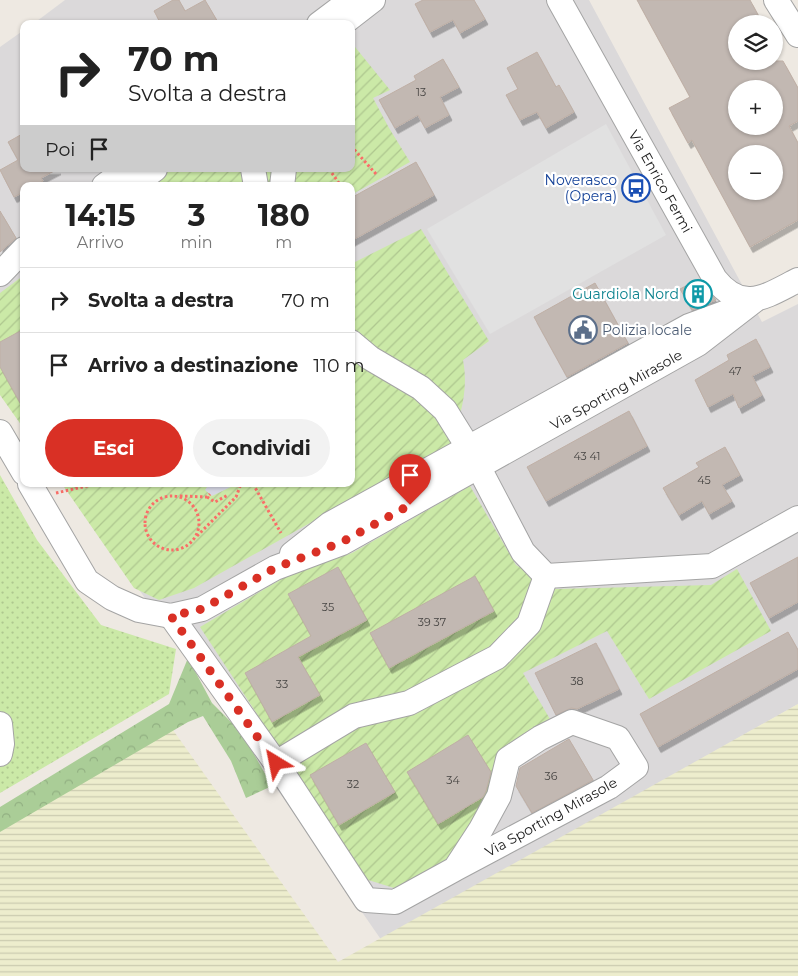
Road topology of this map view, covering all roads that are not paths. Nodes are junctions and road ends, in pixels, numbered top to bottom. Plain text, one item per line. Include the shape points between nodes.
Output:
1 (351, 0) edge
2 (373, 0) edge
3 (559, 0) edge
4 (776, 0) edge
5 (324, 20) edge
6 (347, 20) edge
7 (798, 36) edge
8 (123, 172) edge
9 (151, 172) edge
10 (109, 182) edge
11 (137, 182) edge
12 (20, 253) edge
13 (20, 268) edge
14 (0, 274) edge
15 (798, 280) edge
16 (0, 281) edge
17 (755, 300) junction
18 (355, 345) edge
19 (0, 432) edge
20 (473, 457) junction
21 (20, 466) edge
22 (35, 492) edge
23 (798, 518) edge
24 (546, 576) junction
25 (171, 616) junction
26 (0, 724) edge
27 (0, 754) edge
28 (276, 763) junction
29 (455, 869) junction

1 - 5 street
2 - 6 street
3 - 17 street, Via Enrico Fermi via 715,279 725,291
4 - 7 street
8 - 10 street
9 - 11 street
12 - 14 street
13 - 16 street
15 - 17 street
17 - 20 street, Via Sporting Mirasole via 698,344
18 - 20 street via 421,388 445,410
19 - 21 street
20 - 24 street via 523,552
20 - 25 street, Via Sporting Mirasole via 342,542 275,568 202,609
22 - 25 street, Via Sporting Mirasole via 87,581 112,598 139,610
23 - 24 street via 712,566
24 - 28 street via 529,624 497,657 408,703 354,716
25 - 28 street, Via Sporting Mirasole
26 - 27 street
28 - 29 street, Via Sporting Mirasole via 366,900 395,902
29 - 29 street, Via Sporting Mirasole via 499,796 508,759 572,722 618,738 636,768 609,787

